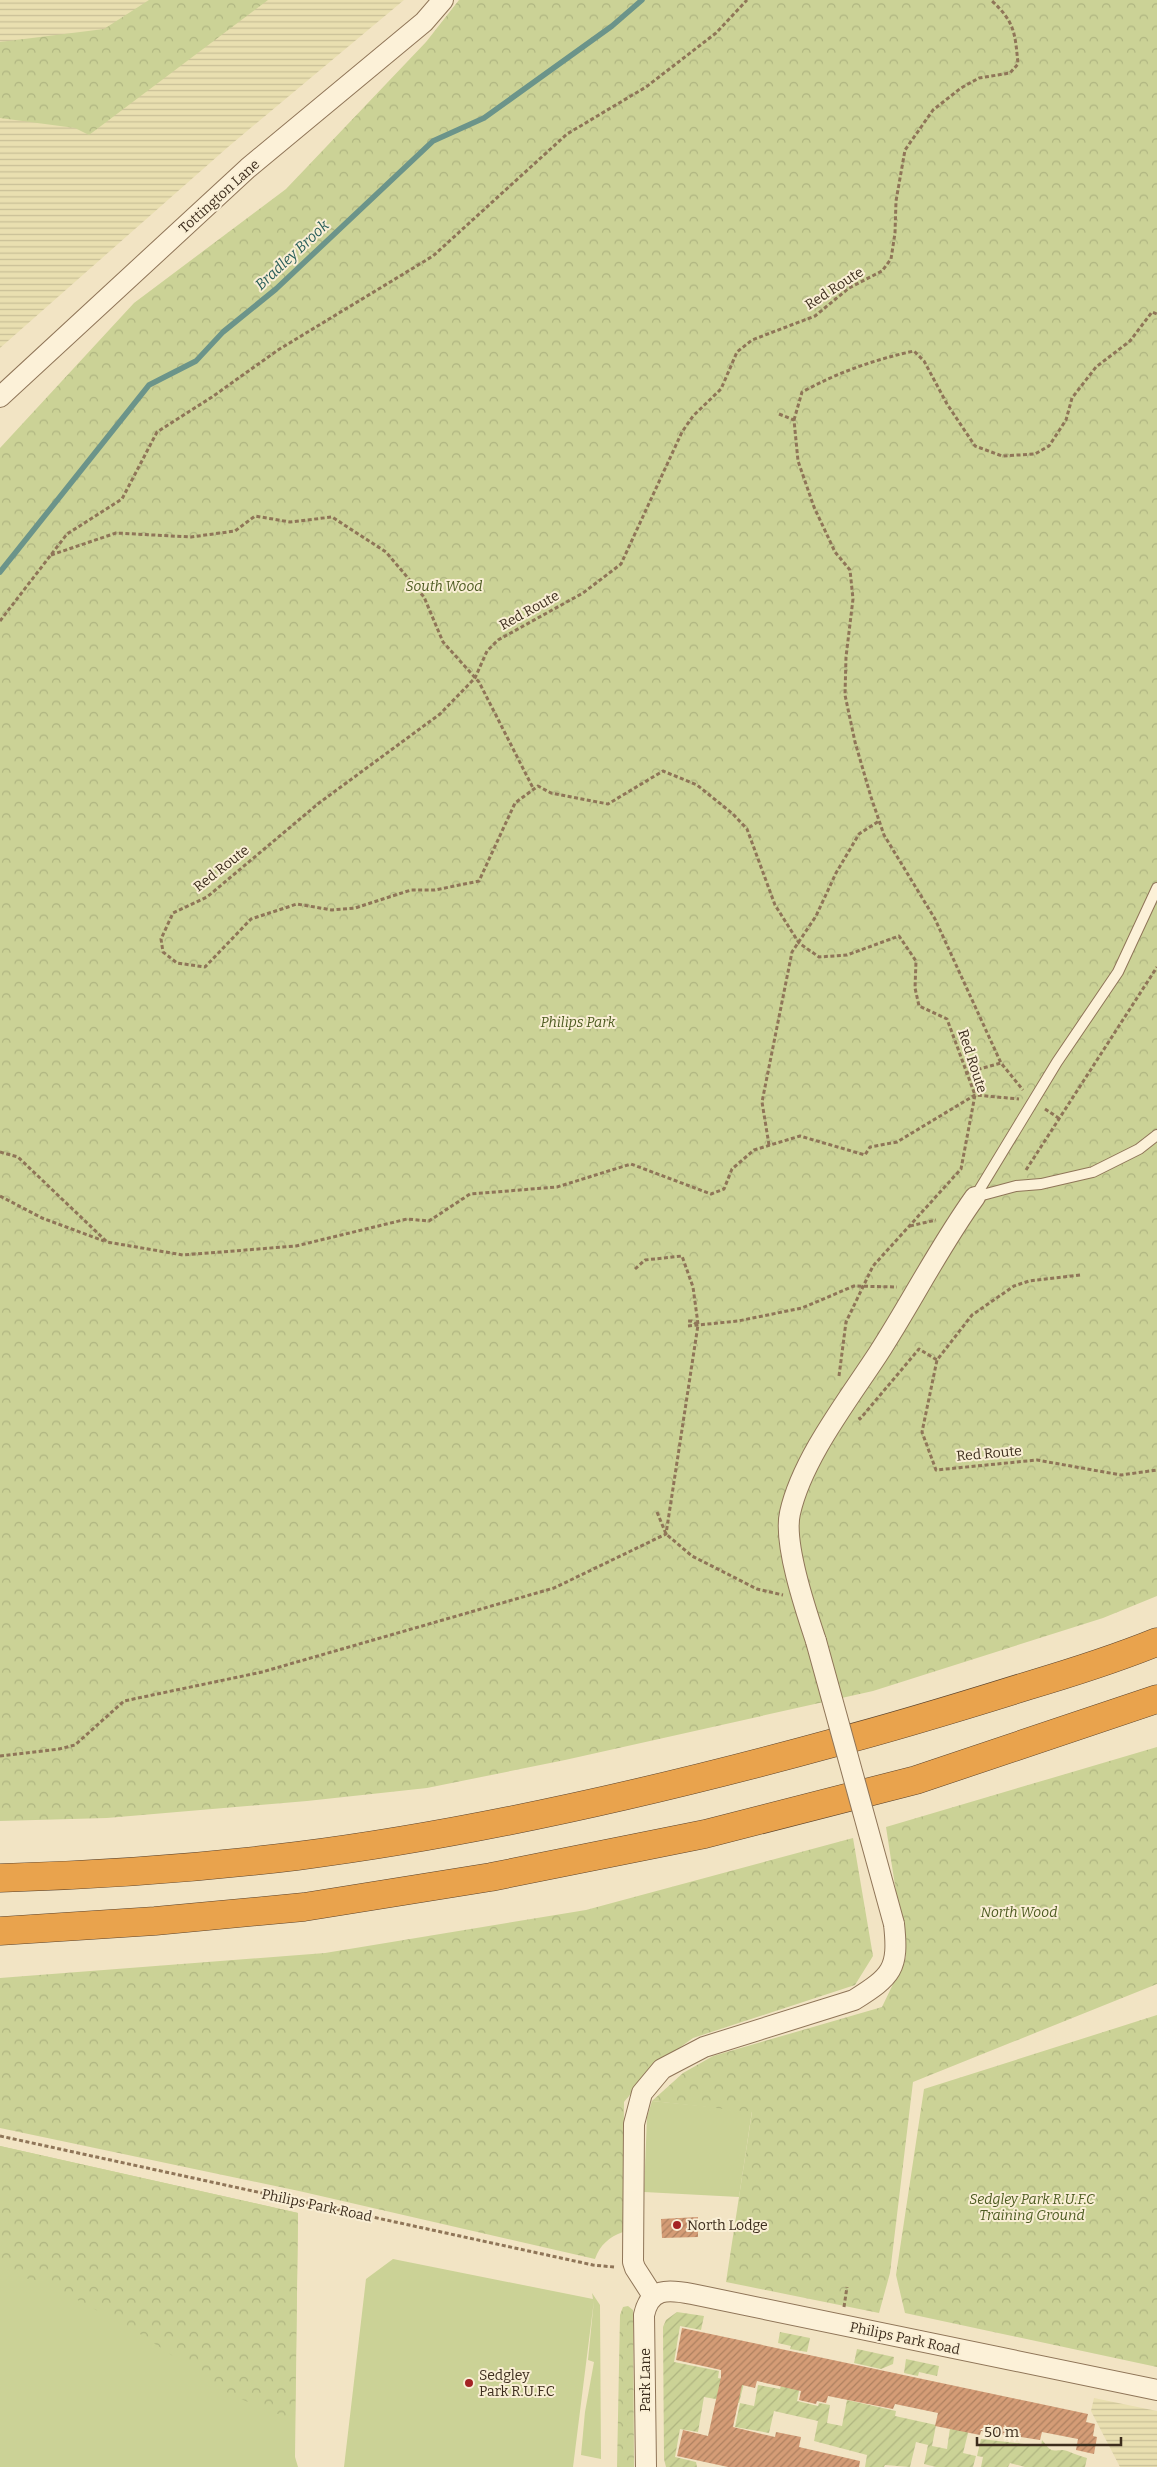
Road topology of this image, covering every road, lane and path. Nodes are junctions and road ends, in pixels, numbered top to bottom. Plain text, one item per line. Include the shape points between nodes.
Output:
1 (443, 0) edge
2 (747, 0) edge
3 (991, 0) edge
4 (1157, 314) edge
5 (0, 397) edge
6 (780, 414) dead end
7 (794, 420) junction
8 (51, 555) junction
9 (0, 621) edge
10 (475, 678) junction
11 (533, 788) junction
12 (879, 821) junction
13 (1157, 888) edge
14 (798, 940) junction
15 (1157, 967) edge
16 (1001, 1063) junction
17 (965, 1073) junction
18 (975, 1095) junction
19 (1033, 1101) junction
20 (1051, 1113) dead end
21 (1060, 1119) junction
22 (1157, 1135) edge
23 (769, 1145) junction
24 (0, 1152) edge
25 (1016, 1186) junction
26 (0, 1196) edge
27 (975, 1197) junction
28 (106, 1242) junction
29 (634, 1269) dead end
30 (1080, 1275) dead end
31 (863, 1286) junction
32 (918, 1288) junction
33 (688, 1321) dead end
34 (698, 1325) junction
35 (688, 1326) dead end
36 (937, 1360) junction
37 (847, 1400) junction
38 (1157, 1470) edge
39 (657, 1512) dead end
40 (666, 1534) junction
41 (803, 1600) junction
42 (1157, 1642) edge
43 (1157, 1699) edge
44 (0, 1756) edge
45 (0, 1878) edge
46 (0, 1931) edge
47 (0, 2136) edge
48 (635, 2268) junction
49 (653, 2296) junction
50 (1157, 2390) edge
51 (646, 2467) edge

1 - 5 street, Tottington Lane via 424,22 248,168
2 - 8 path via 716,33 646,87 567,134 433,256 278,350 157,432 122,499 67,534
3 - 10 path, Red Route via 1008,15 1016,40 1018,64 1010,73 979,78 961,88 933,110 905,150 891,259 882,270 849,288 815,316 752,340 737,352 721,389 693,416 682,432 621,564 583,593 498,640 486,651
4 - 7 path via 1152,312 1130,341 1096,368 1072,398 1066,420 1049,446 1035,454 1002,456 975,446 924,361 914,351 837,373 802,392
6 - 7 path
7 - 12 path via 798,461 814,507 835,552 850,570 853,599 845,695 855,742
8 - 9 path
8 - 10 path via 116,534 191,537 235,531 255,516 290,522 332,517 386,552 424,597 443,642
10 - 11 path
10 - 11 path, Red Route via 440,714 319,804 207,897 173,913 161,939 163,952 177,962 205,967 250,919 297,904 332,910 355,908 411,890 435,890 479,881 515,802
11 - 14 path, Red Route via 538,786 551,793 608,804 663,771 697,785 734,814 747,829 775,905
12 - 14 path via 859,834 816,916
12 - 16 path via 884,835 935,919
13 - 19 lane via 1118,972
14 - 17 path, Red Route via 819,957 847,955 900,936 916,961 915,988 919,1006 948,1019
14 - 23 path via 792,952 762,1102
15 - 21 path via 1087,1072
16 - 17 path
16 - 19 path
17 - 18 path, Red Route
18 - 19 path
18 - 23 path via 898,1142 870,1147 865,1155 800,1136
18 - 31 path, Red Route via 961,1169 873,1266
19 - 27 lane
20 - 21 path
21 - 25 path
22 - 25 lane via 1139,1149 1094,1172
23 - 28 path via 754,1150 732,1169 724,1189 711,1194 631,1164 557,1186 470,1194 429,1221 407,1219 296,1246 183,1256
24 - 28 path via 18,1157
25 - 27 lane
26 - 28 path via 42,1218
27 - 32 street
29 - 34 path via 645,1260 682,1256 693,1287
30 - 36 path, Red Route via 1014,1286 972,1315
31 - 32 path
31 - 34 path via 854,1286 802,1308 738,1321
31 - 37 path, Red Route via 846,1322 838,1384
32 - 37 street
33 - 34 path
34 - 35 path
34 - 40 path
36 - 37 path, Red Route via 919,1349 860,1419
36 - 38 path, Red Route via 922,1432 936,1470 1037,1460 1121,1475
37 - 41 street via 800,1484 790,1514 790,1541
39 - 40 path
40 - 41 path via 692,1556 757,1589
40 - 44 path via 554,1588 262,1672 124,1701 74,1745
41 - 48 street, bridge via 894,1924 897,1948 892,1968 875,1987 854,2000 704,2047 662,2069 647,2085 638,2103 634,2124 632,2233
42 - 45 highway via 929,1717 788,1756 468,1828 289,1856 168,1869
43 - 46 highway via 916,1780 695,1836 491,1877 304,1907 155,1922
47 - 48 path, Philips Park Road via 593,2265
48 - 49 street
49 - 50 street, Philips Park Road via 680,2291
49 - 51 street, Park Lane via 647,2302 644,2315

